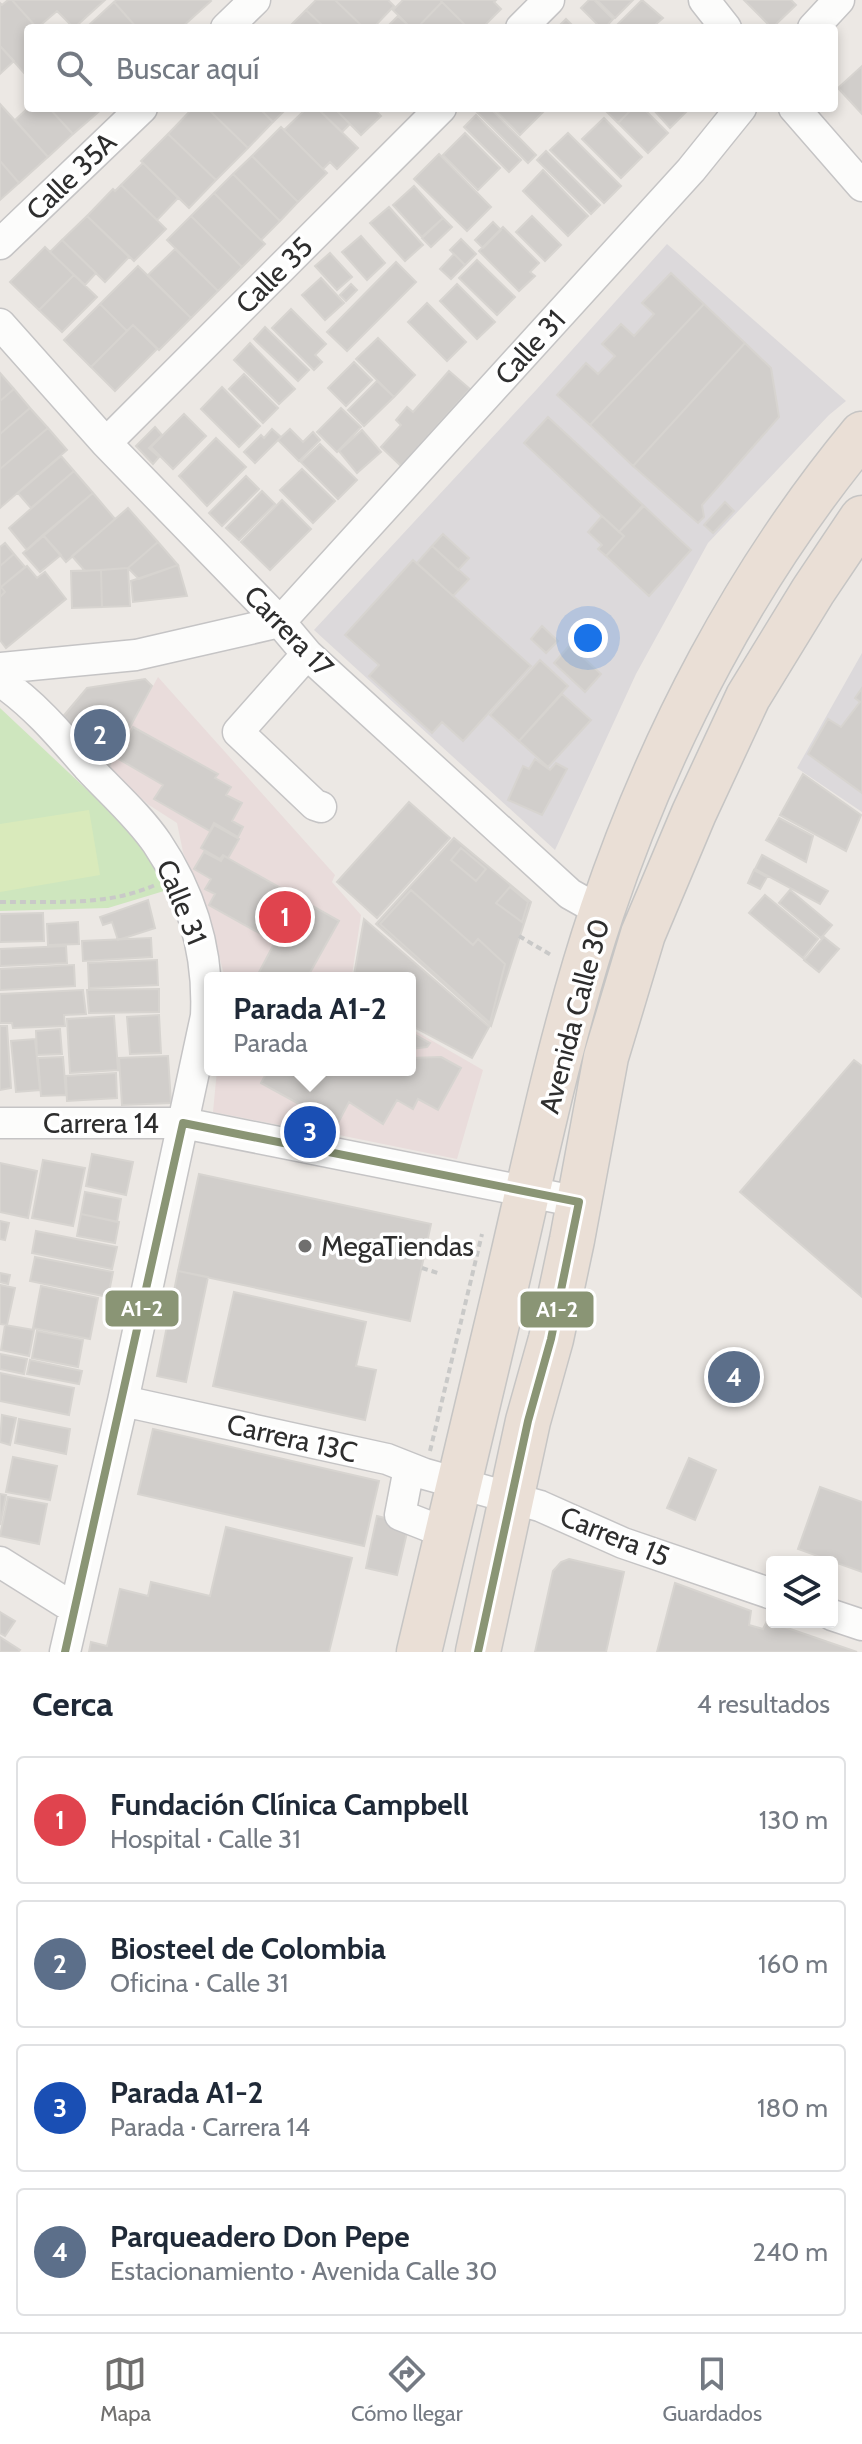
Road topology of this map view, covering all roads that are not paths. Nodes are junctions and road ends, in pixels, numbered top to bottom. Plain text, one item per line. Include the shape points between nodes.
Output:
1 (255, 0) edge
2 (549, 0) edge
3 (704, 0) edge
4 (839, 0) edge
5 (230, 24) edge
6 (525, 24) edge
7 (723, 24) edge
8 (817, 24) edge
9 (138, 112) edge
10 (437, 112) edge
11 (738, 112) edge
12 (797, 112) edge
13 (862, 186) edge
14 (0, 244) edge
15 (0, 324) edge
16 (862, 434) edge
17 (106, 443) junction
18 (862, 518) edge
19 (280, 622) junction
20 (307, 654) junction
21 (0, 668) edge
22 (0, 681) edge
23 (321, 807) dead end
24 (602, 912) junction
25 (206, 972) edge
26 (204, 1025) edge
27 (0, 1123) edge
28 (183, 1123) junction
29 (529, 1190) junction
30 (579, 1202) junction
31 (123, 1401) junction
32 (420, 1459) junction
33 (458, 1482) junction
34 (512, 1499) junction
35 (446, 1533) junction
36 (0, 1562) edge
37 (766, 1592) edge
38 (75, 1609) junction
39 (838, 1617) edge
40 (862, 1625) edge
41 (65, 1652) edge
42 (419, 1652) edge
43 (478, 1652) edge

1 - 5 street
2 - 6 street
3 - 7 street
4 - 8 street
9 - 14 street, Calle 35A
10 - 17 street, Calle 35
11 - 19 street, Calle 31
12 - 13 street
15 - 17 street, Carrera 17
16 - 24 highway, Avenida Calle 30 via 791,530 693,691 649,786
17 - 19 street, Carrera 17
18 - 30 highway, Avenida Calle 30 via 748,697 643,934 606,1057
19 - 20 street, Carrera 17
19 - 21 street via 136,655
20 - 23 street via 227,738
20 - 24 street, Carrera 17 via 570,894
22 - 25 street, Calle 31 via 22,695 156,841 197,926
24 - 29 highway, Avenida Calle 30
26 - 28 street, Calle 31
27 - 28 street, Carrera 14
28 - 29 street, Carrera 14
28 - 31 street, Calle 31
29 - 30 street, Carrera 14
29 - 33 highway, Avenida Calle 30
30 - 34 highway, Avenida Calle 30
31 - 32 street, Carrera 13C via 387,1459
31 - 38 street, Calle 31
32 - 33 street, Carrera 13C
32 - 35 street via 400,1515
33 - 34 street, Carrera 15
33 - 35 highway, Avenida Calle 30
34 - 37 street, Carrera 15
34 - 43 highway, Avenida Calle 30
35 - 42 highway, Avenida Calle 30
36 - 38 street
38 - 41 street, Calle 31
39 - 40 street

